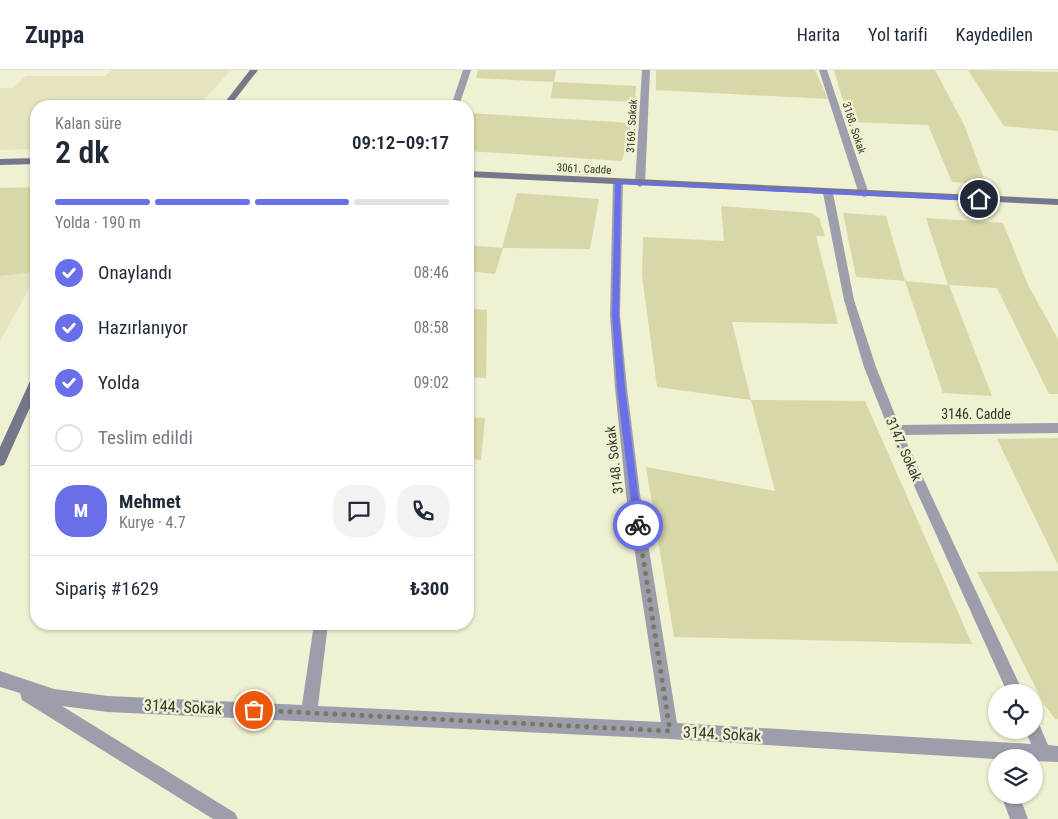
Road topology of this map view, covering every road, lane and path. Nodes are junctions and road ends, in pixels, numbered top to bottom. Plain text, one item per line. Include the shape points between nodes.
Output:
1 (254, 70) edge
2 (467, 70) edge
3 (646, 70) edge
4 (823, 70) edge
5 (231, 100) edge
6 (457, 100) edge
7 (30, 161) edge
8 (0, 162) edge
9 (474, 174) edge
10 (618, 182) junction
11 (640, 184) junction
12 (828, 192) junction
13 (864, 194) junction
14 (1058, 202) edge
15 (30, 394) edge
16 (1058, 428) edge
17 (895, 430) junction
18 (0, 461) edge
19 (320, 630) edge
20 (5, 681) edge
21 (1012, 684) edge
22 (309, 713) junction
23 (670, 731) junction
24 (1040, 739) edge
25 (1051, 754) edge
26 (988, 756) edge
27 (1013, 804) edge
28 (229, 819) edge
29 (1019, 819) edge

1 - 5 street
2 - 6 street
3 - 11 street, 3169. Sokak
4 - 13 street, 3168. Sokak
7 - 8 street
9 - 10 street, 3061. Cadde
10 - 11 street, 3061. Cadde
10 - 23 street, 3148. Sokak via 615,315 621,388 633,494
11 - 12 street, 3061. Cadde
12 - 13 street, 3061. Cadde
12 - 17 street, 3147. Sokak via 855,324
13 - 14 street, 3061. Cadde
15 - 18 street
16 - 17 street, 3146. Cadde
17 - 21 street, 3147. Sokak
19 - 22 street
20 - 22 street, 3144. Sokak via 54,697 80,701
20 - 28 street
22 - 23 street, 3144. Sokak
23 - 26 street, 3144. Sokak
24 - 25 street
27 - 29 street

